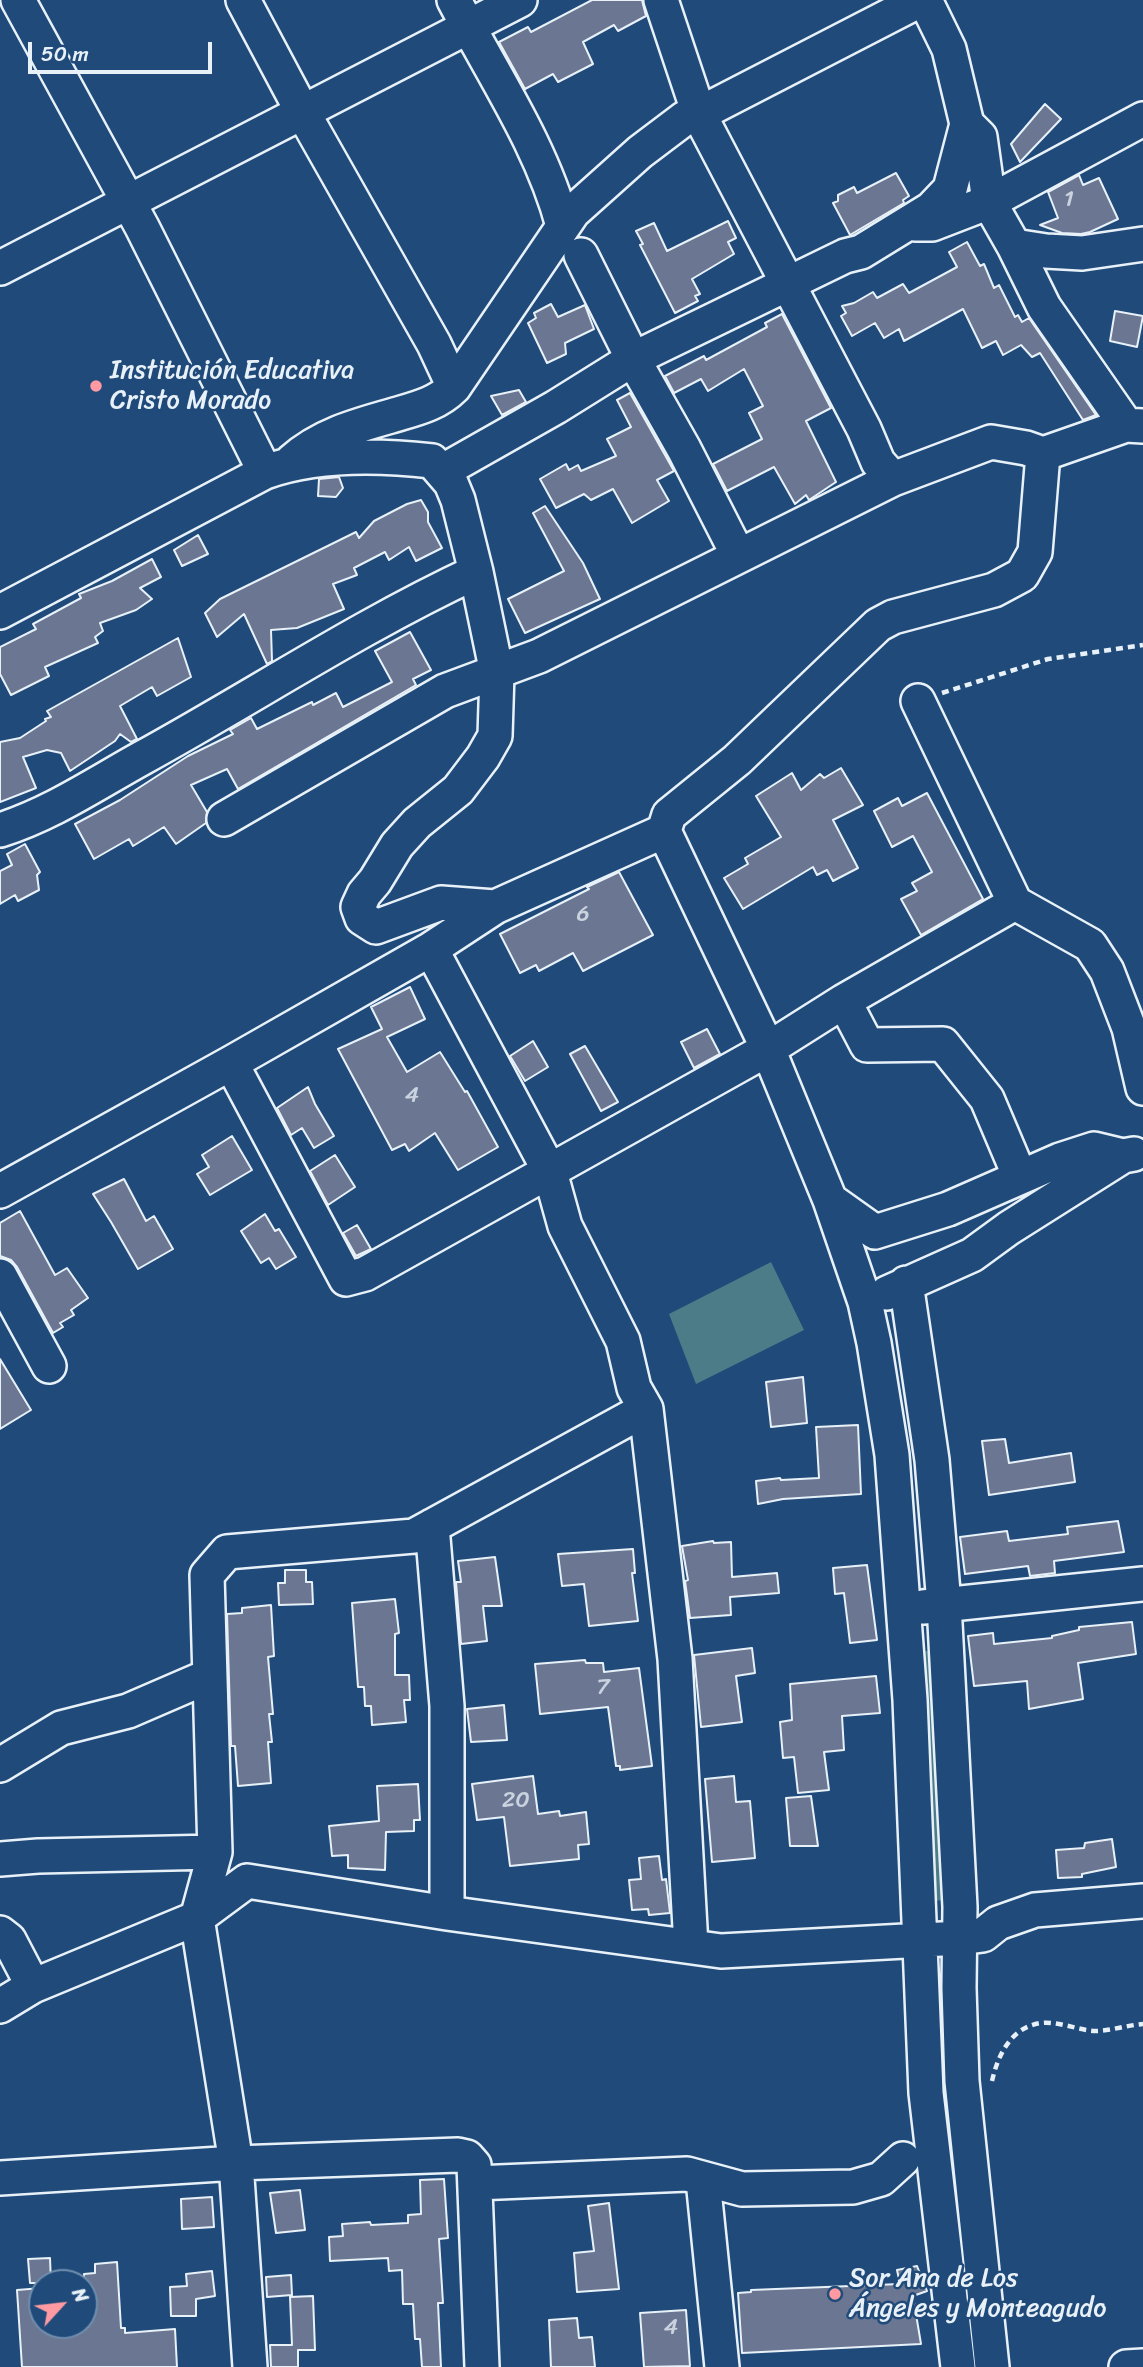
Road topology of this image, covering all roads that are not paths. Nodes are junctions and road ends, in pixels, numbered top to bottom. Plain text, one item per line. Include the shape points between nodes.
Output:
1 (18, 0) edge
2 (243, 0) edge
3 (520, 0) edge
4 (660, 0) edge
5 (922, 0) edge
6 (461, 14) edge
7 (302, 111) junction
8 (699, 114) junction
9 (1143, 119) edge
10 (967, 124) junction
11 (129, 202) junction
12 (989, 202) junction
13 (908, 224) junction
14 (563, 226) junction
15 (1143, 244) edge
16 (1014, 246) junction
17 (581, 255) dead end
18 (0, 268) edge
19 (786, 284) junction
20 (633, 359) junction
21 (454, 387) junction
22 (1135, 426) edge
23 (1043, 454) junction
24 (277, 468) junction
25 (443, 471) junction
26 (893, 479) junction
27 (738, 555) junction
28 (475, 572) junction
29 (0, 612) edge
30 (497, 673) junction
31 (918, 701) road end
32 (224, 819) dead end
33 (0, 830) edge
34 (664, 831) junction
35 (1015, 903) junction
36 (495, 907) junction
37 (431, 949) junction
38 (844, 1001) junction
39 (768, 1049) junction
40 (231, 1063) junction
41 (1143, 1088) edge
42 (1133, 1154) edge
43 (550, 1172) junction
44 (1020, 1177) junction
45 (0, 1191) edge
46 (830, 1200) junction
47 (0, 1276) edge
48 (906, 1283) junction
49 (865, 1302) junction
50 (49, 1366) dead end
51 (646, 1409) junction
52 (432, 1526) junction
53 (1143, 1584) edge
54 (944, 1604) junction
55 (903, 1609) junction
56 (209, 1676) junction
57 (0, 1765) edge
58 (215, 1852) junction
59 (0, 1859) edge
60 (1143, 1901) edge
61 (447, 1913) junction
62 (197, 1918) junction
63 (0, 1933) edge
64 (960, 1938) junction
65 (920, 1941) junction
66 (691, 1946) junction
67 (33, 1986) junction
68 (0, 2006) edge
69 (903, 2159) dead end
70 (236, 2163) junction
71 (0, 2178) edge
72 (702, 2180) junction
73 (476, 2183) junction
74 (1143, 2366) edge
75 (250, 2367) edge
76 (482, 2367) edge
77 (722, 2367) edge
78 (958, 2367) edge
79 (992, 2367) edge
80 (1126, 2367) edge

1 - 11 street
2 - 7 street
3 - 6 street
4 - 8 street
5 - 8 street
5 - 10 street via 949,48
6 - 7 street
6 - 14 street via 536,153
7 - 11 street
7 - 21 street
8 - 14 street via 685,118 640,152
8 - 19 street
9 - 12 street
10 - 12 street via 981,137
10 - 13 street via 950,189
11 - 18 street
11 - 24 street
12 - 13 street via 932,224
12 - 16 street
13 - 19 street via 860,252
14 - 21 street
15 - 16 street via 1082,253
16 - 22 street via 1044,307
17 - 20 street
19 - 20 street
19 - 26 street via 878,462
20 - 25 street
20 - 27 street
21 - 24 street via 430,405 327,438
22 - 23 street
23 - 26 street via 990,442
23 - 34 street via 1035,552 1022,575 994,590 878,625 737,760 669,815
24 - 25 street via 320,459 414,459 432,461
24 - 29 street
25 - 28 street via 458,500
26 - 27 street
27 - 30 street
28 - 30 street
28 - 33 street via 53,809
30 - 32 street via 445,691
30 - 36 street via 495,736 484,757 458,790 397,845 358,907 362,918 376,927 441,903
31 - 35 street
34 - 36 street
34 - 39 street
35 - 38 street
35 - 41 street via 1090,945 1107,971 1129,1028
36 - 37 street
37 - 40 street
37 - 43 street
38 - 39 street
38 - 44 street via 867,1045 943,1044 987,1099
39 - 43 street
39 - 46 street
40 - 43 street via 346,1279 365,1274
40 - 45 street
42 - 44 street via 1094,1149
42 - 48 street via 972,1255
43 - 51 street via 565,1226 623,1341 634,1388
44 - 46 street via 948,1209 875,1232
46 - 49 street
47 - 50 street
48 - 49 street
48 - 54 street via 932,1460
49 - 55 street via 892,1455
51 - 52 street
51 - 66 street via 675,1659
52 - 56 street via 414,1536 227,1552 207,1575
52 - 61 street via 447,1706
53 - 54 street
54 - 55 street
54 - 64 street
55 - 65 street
56 - 57 street via 128,1711 61,1728
56 - 58 street
58 - 59 street
58 - 62 street
60 - 64 street via 1035,1910 998,1923 983,1935
61 - 62 street via 247,1881
61 - 66 street
62 - 67 street
62 - 70 street
63 - 67 street via 9,1940
64 - 65 street
64 - 79 street via 962,2081
65 - 66 street via 721,1951
65 - 78 street via 926,2092
67 - 68 street
69 - 72 street via 881,2179 853,2187 742,2189
70 - 71 street
70 - 73 street via 458,2155 474,2165
70 - 75 street
72 - 73 street via 687,2174
72 - 77 street
73 - 76 street
74 - 80 street

